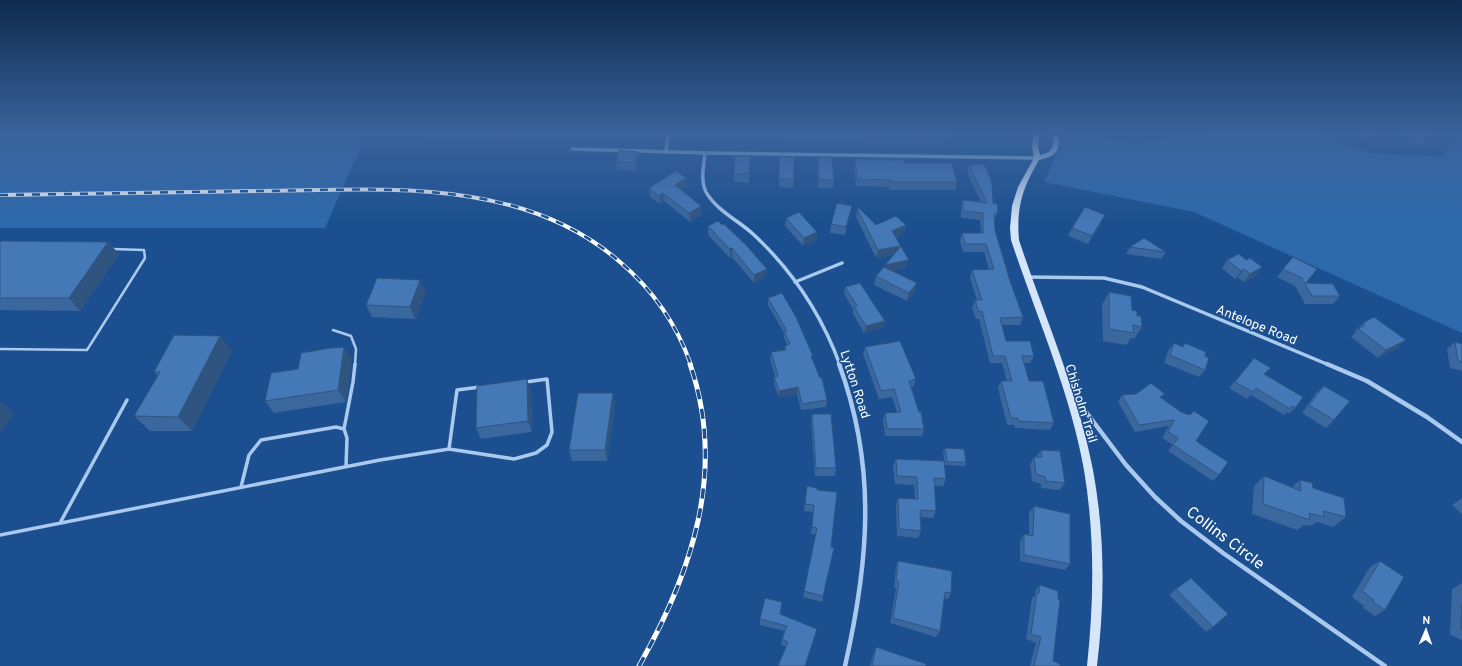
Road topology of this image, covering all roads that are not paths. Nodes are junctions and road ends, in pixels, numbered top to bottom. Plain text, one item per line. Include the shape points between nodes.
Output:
1 (704, 163) edge
2 (1034, 163) edge
3 (106, 249) edge
4 (842, 263) dead end
5 (1027, 278) junction
6 (795, 282) junction
7 (332, 330) dead end
8 (0, 350) edge
9 (524, 382) edge
10 (487, 386) edge
11 (127, 400) dead end
12 (1073, 410) junction
13 (344, 429) junction
14 (1462, 442) edge
15 (449, 449) junction
16 (346, 466) junction
17 (241, 487) junction
18 (60, 523) junction
19 (0, 535) edge
20 (845, 666) edge
21 (1092, 666) edge
22 (1385, 666) edge

1 - 6 street, Lytton Road via 703,184 706,192 713,201 753,234
2 - 5 street, Chisholm Trail via 1018,194 1013,222 1015,240
3 - 8 lane via 144,250 145,258 87,350
4 - 6 street
5 - 12 street, Chisholm Trail
5 - 14 street, Antelope Road via 1104,278 1142,287 1367,381 1428,417
6 - 20 street, Lytton Road via 829,338 844,373 862,447 867,489 867,535 863,584
7 - 13 lane via 351,336 356,349
9 - 15 lane via 547,379 552,432 547,445 536,452 514,459
10 - 15 lane via 457,390
11 - 18 lane
12 - 21 street, Chisholm Trail via 1090,485 1096,534 1098,586
12 - 22 street, Collins Circle via 1082,408 1128,470 1189,527
13 - 16 lane via 347,438
13 - 17 lane via 336,427 261,440 253,446 248,455
15 - 16 lane
16 - 17 lane
17 - 18 lane
18 - 19 lane

